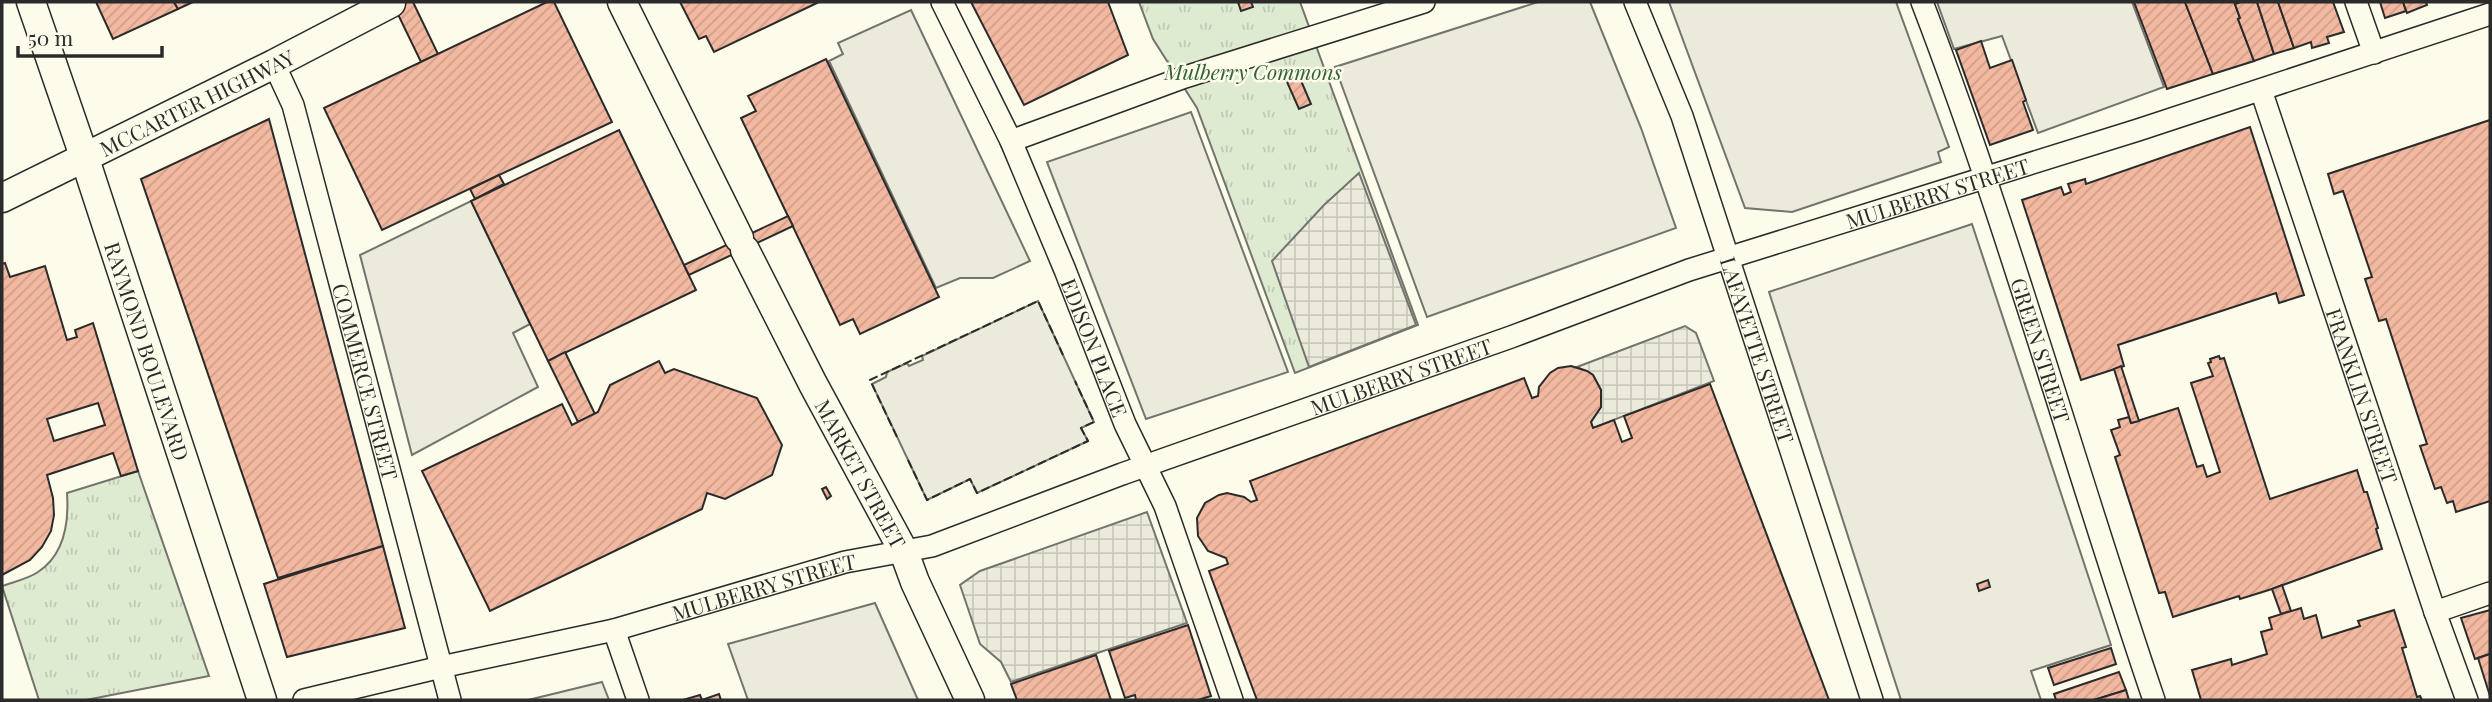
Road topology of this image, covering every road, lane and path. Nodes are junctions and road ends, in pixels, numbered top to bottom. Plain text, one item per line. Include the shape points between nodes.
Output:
1 (31, 2) edge
2 (622, 2) edge
3 (942, 2) edge
4 (1424, 2) edge
5 (1635, 2) edge
6 (1922, 2) edge
7 (2356, 2) edge
8 (391, 3) edge
9 (2490, 14) edge
10 (2374, 53) junction
11 (274, 64) junction
12 (2261, 90) junction
13 (1011, 141) junction
14 (84, 156) junction
15 (1984, 177) junction
16 (2, 198) edge
17 (1727, 257) junction
18 (1146, 466) junction
19 (904, 552) junction
20 (2490, 593) edge
21 (2435, 612) junction
22 (614, 630) junction
23 (442, 667) junction
24 (262, 700) edge
25 (303, 700) edge
26 (450, 700) edge
27 (638, 700) edge
28 (970, 700) edge
29 (1232, 700) edge
30 (1871, 700) edge
31 (2154, 700) edge
32 (2467, 700) edge

1 - 14 main road, RAYMOND BOULEVARD
2 - 19 main road, MARKET STREET via 813,384
3 - 13 street, EDISON PLACE
4 - 13 street via 1185,77
5 - 17 street, LAFAYETTE STREET via 1682,116
6 - 15 street, GREEN STREET
7 - 10 street
8 - 11 main road, MCCARTER HIGHWAY
9 - 10 street, MULBERRY STREET
10 - 12 street, MULBERRY STREET
11 - 14 main road, MCCARTER HIGHWAY
11 - 23 street, COMMERCE STREET via 293,105
12 - 15 street, MULBERRY STREET
12 - 21 street, FRANKLIN STREET
13 - 18 street, EDISON PLACE
14 - 16 main road, MCCARTER HIGHWAY
14 - 24 main road, RAYMOND BOULEVARD
15 - 17 street, MULBERRY STREET
15 - 31 street, GREEN STREET
17 - 18 street, MULBERRY STREET
17 - 30 street, LAFAYETTE STREET
18 - 19 street, MULBERRY STREET via 955,538
18 - 29 street, EDISON PLACE via 1165,506
19 - 22 street, MULBERRY STREET via 845,562
19 - 28 main road, MARKET STREET
20 - 21 street
21 - 32 street, FRANKLIN STREET
22 - 23 street, MULBERRY STREET
22 - 27 street
23 - 25 street, MULBERRY STREET
23 - 26 street, COMMERCE STREET

